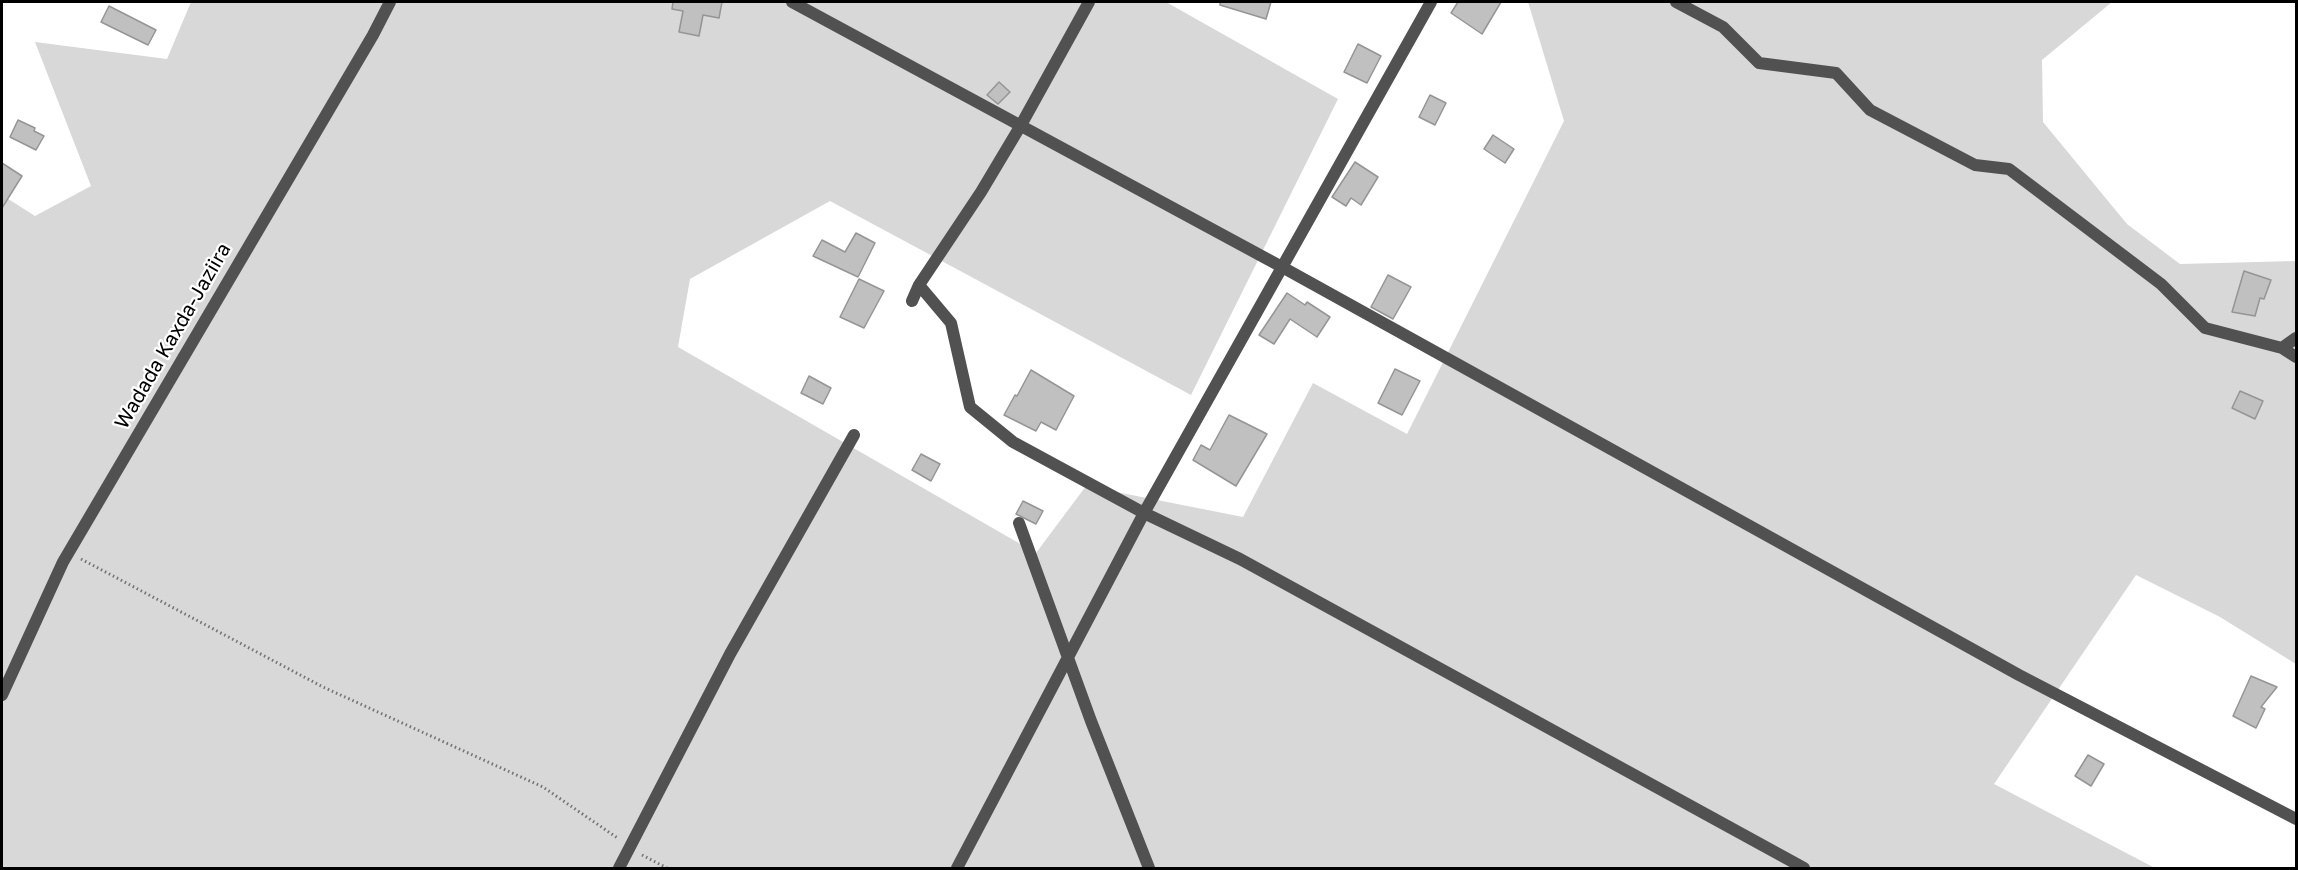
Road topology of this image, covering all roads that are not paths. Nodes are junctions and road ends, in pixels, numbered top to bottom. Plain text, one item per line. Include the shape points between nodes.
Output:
1 (390, 2) edge
2 (792, 2) edge
3 (1089, 2) edge
4 (1431, 2) edge
5 (1676, 2) edge
6 (1022, 125) junction
7 (1282, 267) junction
8 (919, 285) junction
9 (912, 301) dead end
10 (2296, 338) edge
11 (2282, 348) junction
12 (2296, 357) edge
13 (854, 435) dead end
14 (1144, 513) junction
15 (1019, 523) dead end
16 (1068, 659) junction
17 (2, 695) edge
18 (2296, 819) edge
19 (619, 868) edge
20 (957, 868) edge
21 (1149, 868) edge
22 (1804, 868) edge

1 - 17 street, Wadada Kaxda-Jaziira via 69,552
2 - 6 street
3 - 6 street
4 - 7 street
5 - 11 street via 1723,27 1759,63 1836,73 1870,110 1975,165 2009,169 2161,284 2205,328
6 - 7 street
6 - 8 street
7 - 14 street
7 - 18 street via 2019,675
8 - 9 street
8 - 14 street via 951,323 970,408 1013,442
10 - 11 street
11 - 12 street
13 - 19 street via 729,654
14 - 16 street
14 - 22 street via 1240,559
15 - 16 street
16 - 20 street
16 - 21 street

